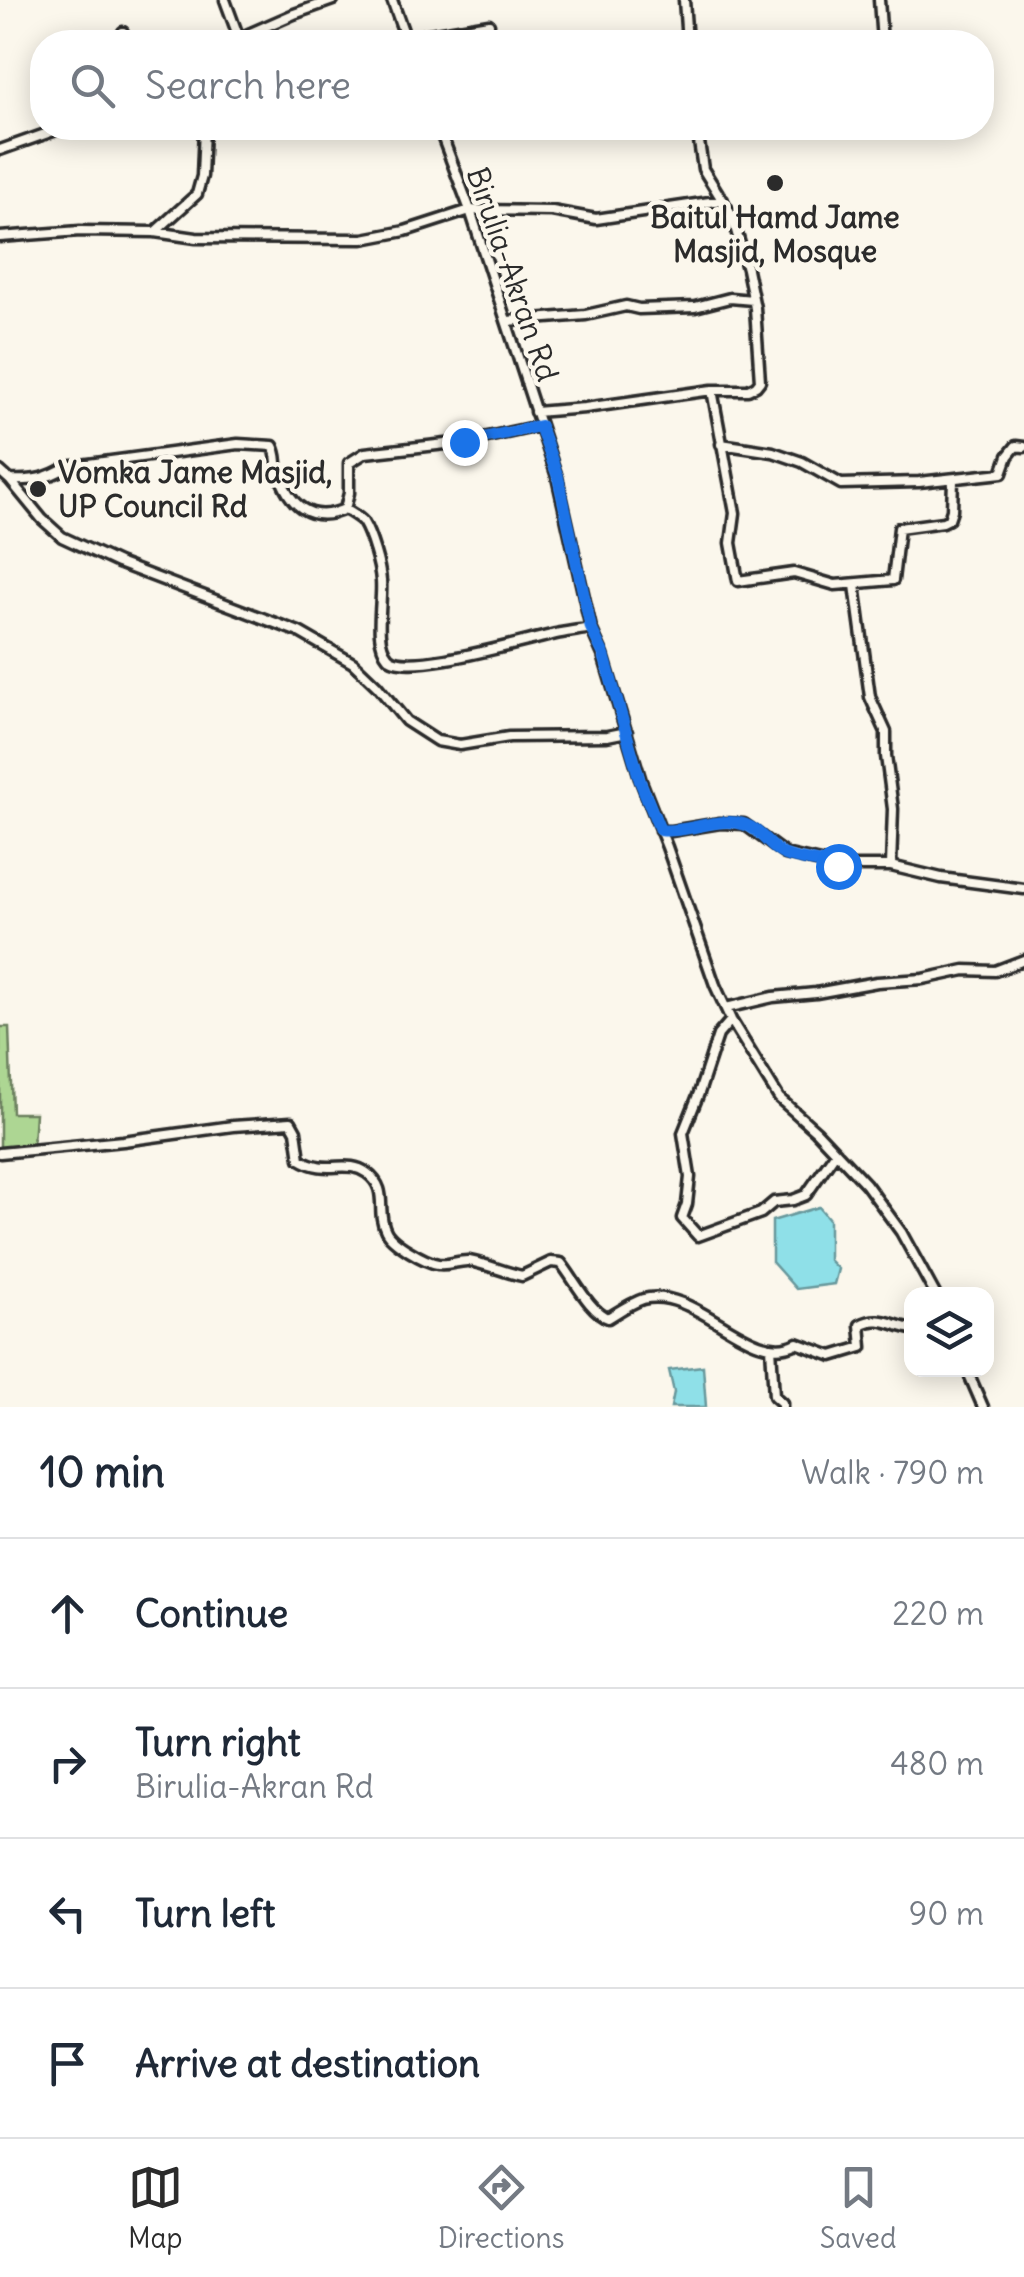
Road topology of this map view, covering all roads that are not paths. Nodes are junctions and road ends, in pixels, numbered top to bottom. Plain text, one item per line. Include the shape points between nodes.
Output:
1 (225, 0) edge
2 (333, 0) edge
3 (392, 0) edge
4 (684, 0) edge
5 (879, 0) edge
6 (489, 24) dead end
7 (232, 30) edge
8 (258, 30) edge
9 (403, 30) edge
10 (458, 30) edge
11 (686, 30) edge
12 (881, 30) edge
13 (30, 139) edge
14 (204, 140) edge
15 (444, 140) edge
16 (699, 140) edge
17 (0, 150) edge
18 (723, 200) junction
19 (470, 210) junction
20 (155, 232) junction
21 (0, 237) edge
22 (753, 300) junction
23 (507, 321) junction
24 (712, 390) junction
25 (535, 412) junction
26 (540, 426) junction
27 (721, 444) junction
28 (1024, 447) edge
29 (0, 470) edge
30 (10, 480) junction
31 (952, 480) junction
32 (345, 509) junction
33 (855, 585) junction
34 (591, 628) junction
35 (627, 732) junction
36 (660, 830) junction
37 (891, 866) junction
38 (1024, 889) edge
39 (1024, 960) edge
40 (726, 1008) junction
41 (732, 1020) junction
42 (836, 1152) junction
43 (0, 1153) edge
44 (931, 1287) edge
45 (904, 1326) edge
46 (771, 1347) junction
47 (970, 1377) edge
48 (782, 1407) edge
49 (984, 1407) edge

1 - 7 street
2 - 8 street
3 - 9 street
4 - 11 street
5 - 12 street
6 - 10 street
13 - 17 street
14 - 20 street via 197,194
15 - 19 street, Birulia-Akran Rd
16 - 18 street via 703,169
18 - 19 street via 596,219
18 - 22 street
19 - 20 street via 363,239
19 - 23 street, Birulia-Akran Rd
20 - 21 street
22 - 23 street
22 - 24 street via 760,381 748,390
23 - 25 street, Birulia-Akran Rd
24 - 25 street
24 - 27 street
25 - 26 street, Birulia-Akran Rd
26 - 32 street via 365,454 349,463
26 - 34 street, Birulia-Akran Rd
27 - 31 street via 772,452 841,484
27 - 33 street via 735,514 730,544 738,581 794,573
28 - 31 street via 1016,446 1002,473
29 - 30 street
30 - 32 street via 238,444 272,446 287,489 306,513
30 - 35 street via 62,537 299,632 353,663 406,721 437,741 460,745
31 - 33 street via 949,519 899,528 894,580
32 - 34 street via 362,520 373,549 381,580 379,629 386,656 394,660 461,656
33 - 37 street via 870,697 886,732
34 - 35 street, Birulia-Akran Rd
35 - 36 street, Birulia-Akran Rd
36 - 37 street via 744,824 784,854 838,866
36 - 40 street, Birulia-Akran Rd
37 - 38 street
39 - 40 street via 995,971 773,996
40 - 41 street, Birulia-Akran Rd
41 - 42 street, Birulia-Akran Rd via 779,1098
41 - 42 street via 718,1035 683,1133 690,1176 682,1218 698,1236 806,1195
42 - 44 street, Birulia-Akran Rd via 892,1219
43 - 46 street via 290,1122 300,1159 322,1168 356,1166 372,1176 381,1191 386,1232 439,1265 464,1260 522,1276 561,1263 598,1315 608,1318 644,1299 674,1299
45 - 46 street via 866,1322 860,1325 862,1347 832,1356 796,1343
46 - 48 street via 774,1396
47 - 49 street

